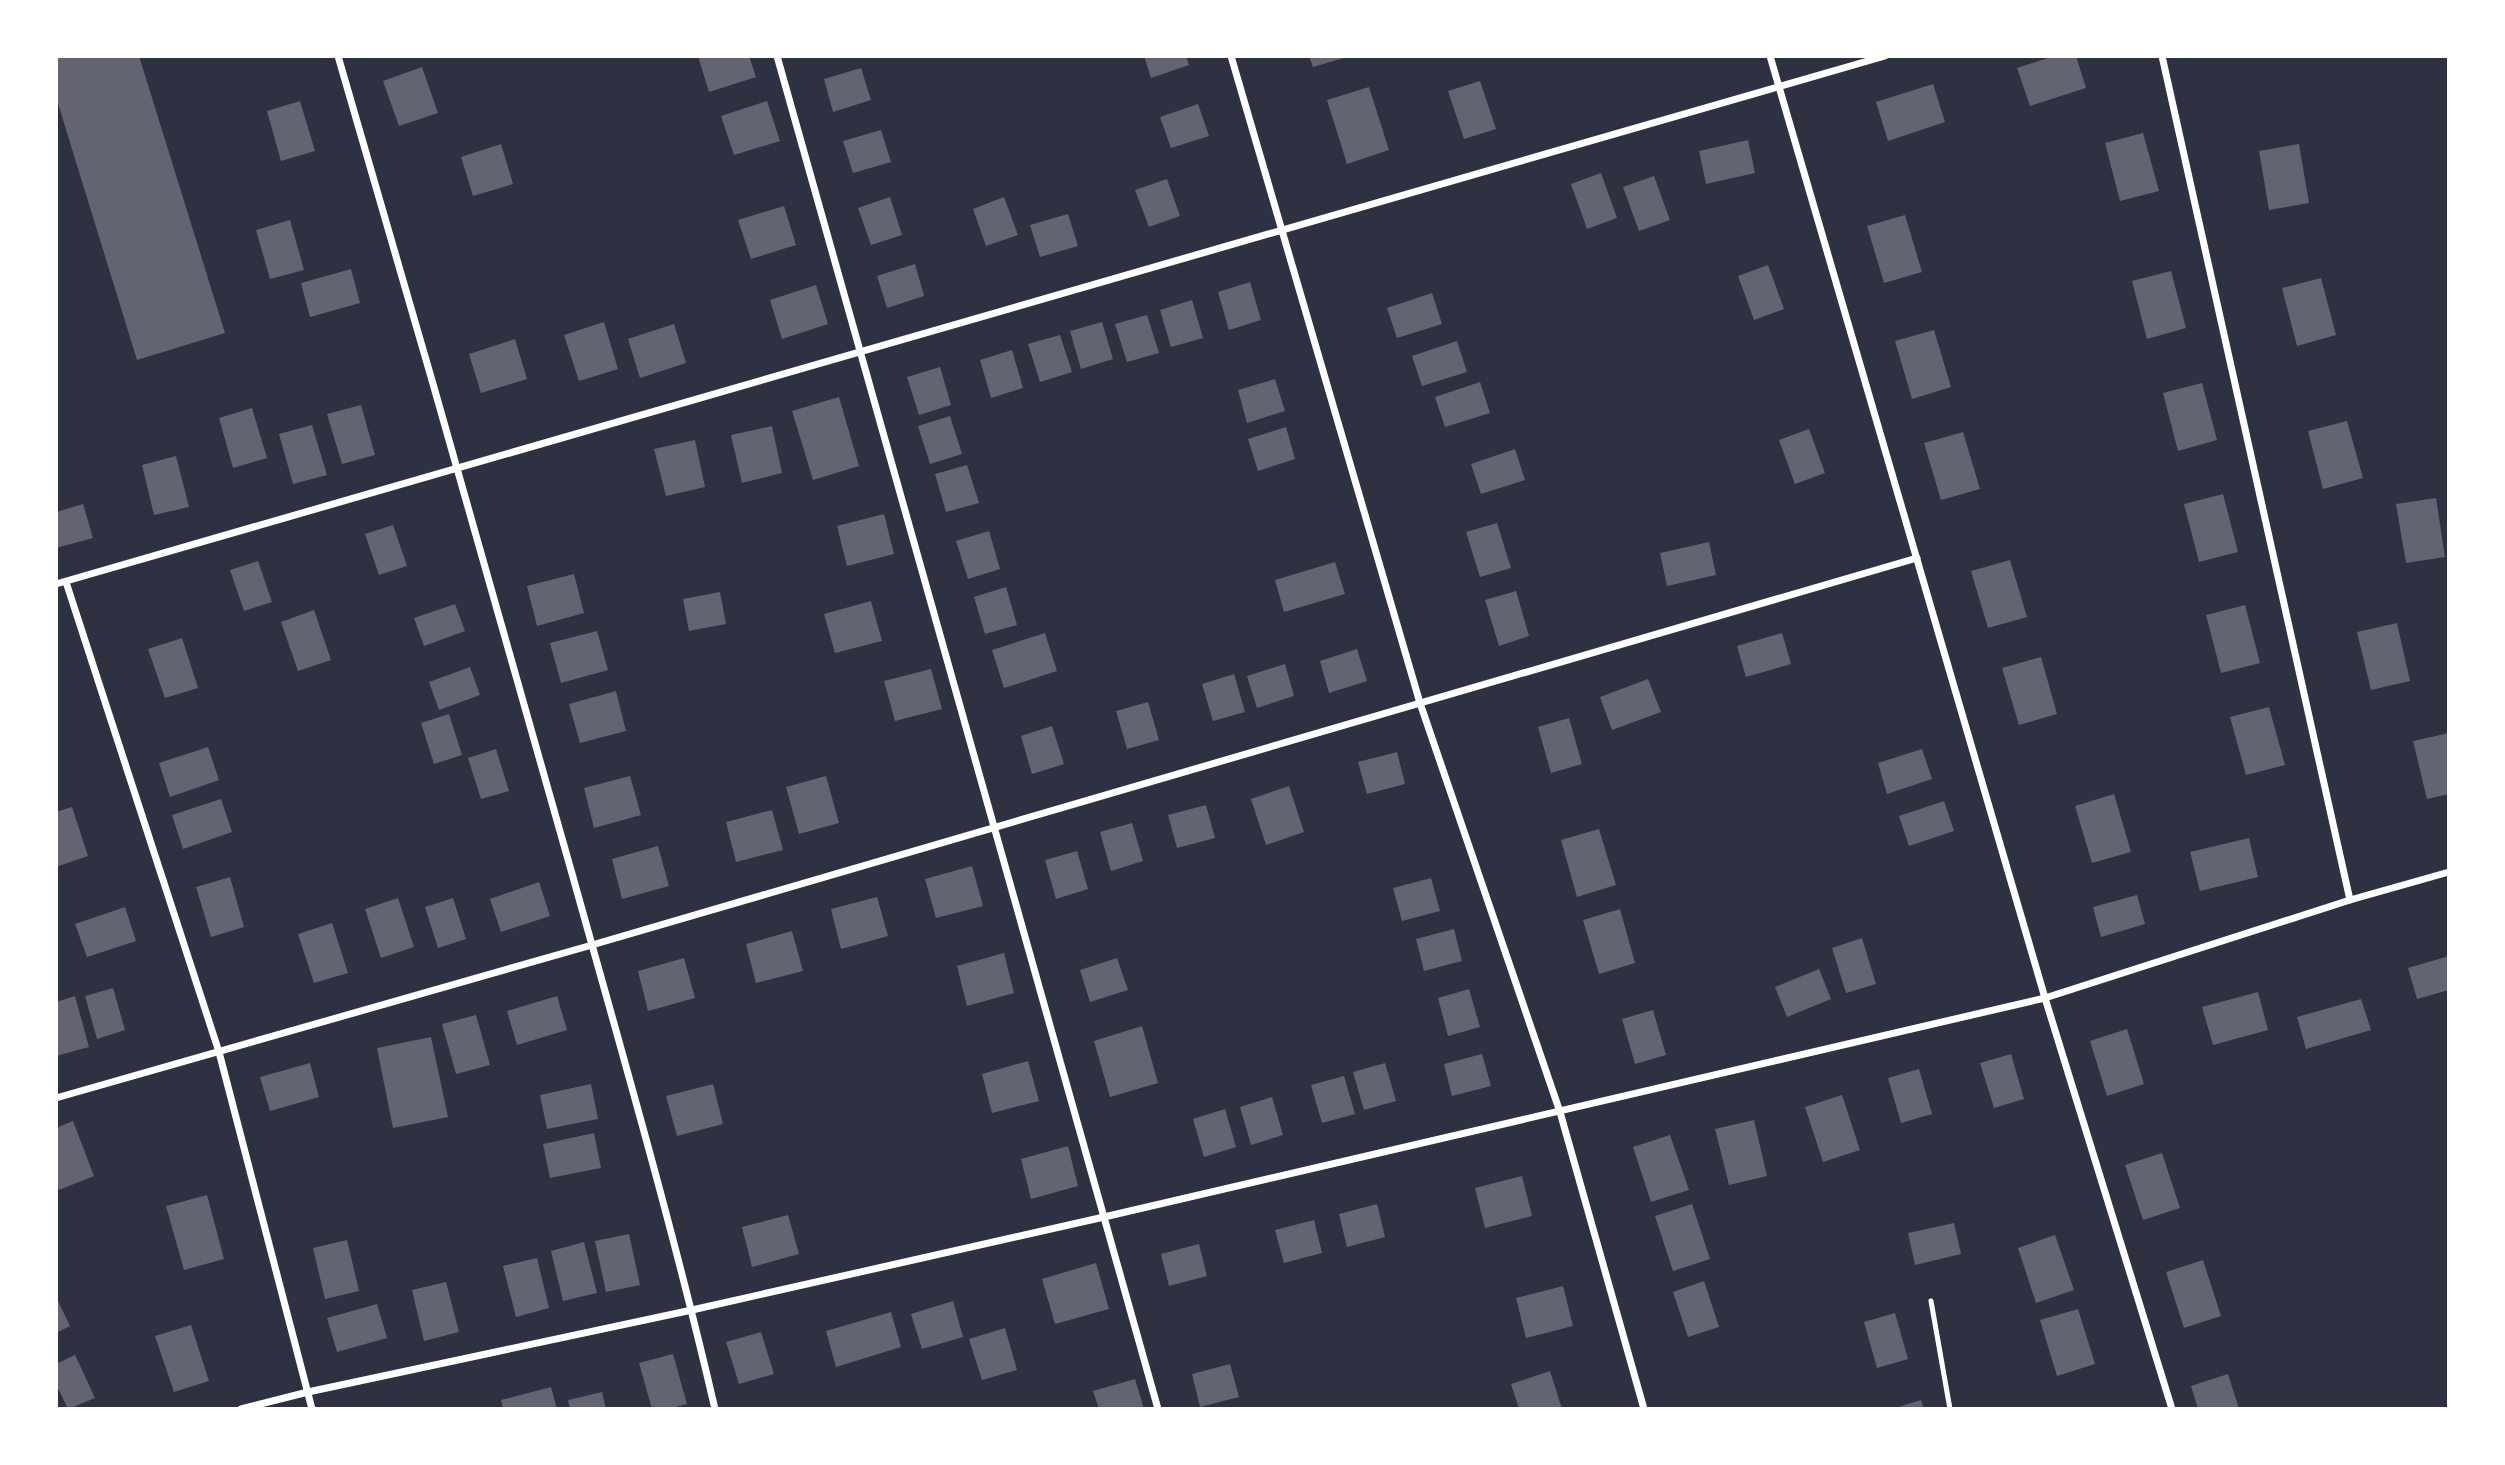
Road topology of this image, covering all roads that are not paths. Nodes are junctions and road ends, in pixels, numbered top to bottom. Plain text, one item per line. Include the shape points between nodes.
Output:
1 (338, 56) edge
2 (777, 56) edge
3 (1231, 56) edge
4 (1770, 56) edge
5 (1885, 56) edge
6 (2162, 56) edge
7 (1779, 86) junction
8 (1282, 231) junction
9 (861, 352) junction
10 (458, 468) junction
11 (1917, 558) junction
12 (66, 582) junction
13 (56, 584) edge
14 (1420, 703) junction
15 (995, 827) junction
16 (2449, 872) edge
17 (2350, 900) junction
18 (592, 945) junction
19 (2045, 998) junction
20 (219, 1052) junction
21 (56, 1098) edge
22 (1560, 1112) junction
23 (1104, 1217) junction
24 (1931, 1301) dead end
25 (692, 1310) junction
26 (308, 1392) junction
27 (241, 1409) edge
28 (312, 1409) edge
29 (715, 1409) edge
30 (1158, 1409) edge
31 (1644, 1409) edge
32 (1950, 1409) edge
33 (2172, 1409) edge

1 - 10 street
2 - 9 street
3 - 8 street
4 - 7 street
5 - 7 street
6 - 17 street
7 - 8 street
7 - 11 street
8 - 9 street
8 - 14 street
9 - 10 street
9 - 15 street
10 - 12 street
10 - 18 street
11 - 14 street
11 - 19 street
12 - 13 street
12 - 20 street
14 - 15 street
14 - 22 street
15 - 18 street
15 - 23 street
16 - 17 street
17 - 19 street
18 - 20 street
18 - 25 street
19 - 22 street
19 - 33 street
20 - 21 street
20 - 26 street
22 - 23 street
22 - 31 street
23 - 25 street
23 - 30 street
24 - 32 lane
25 - 26 street
25 - 29 street
26 - 27 street
26 - 28 street

